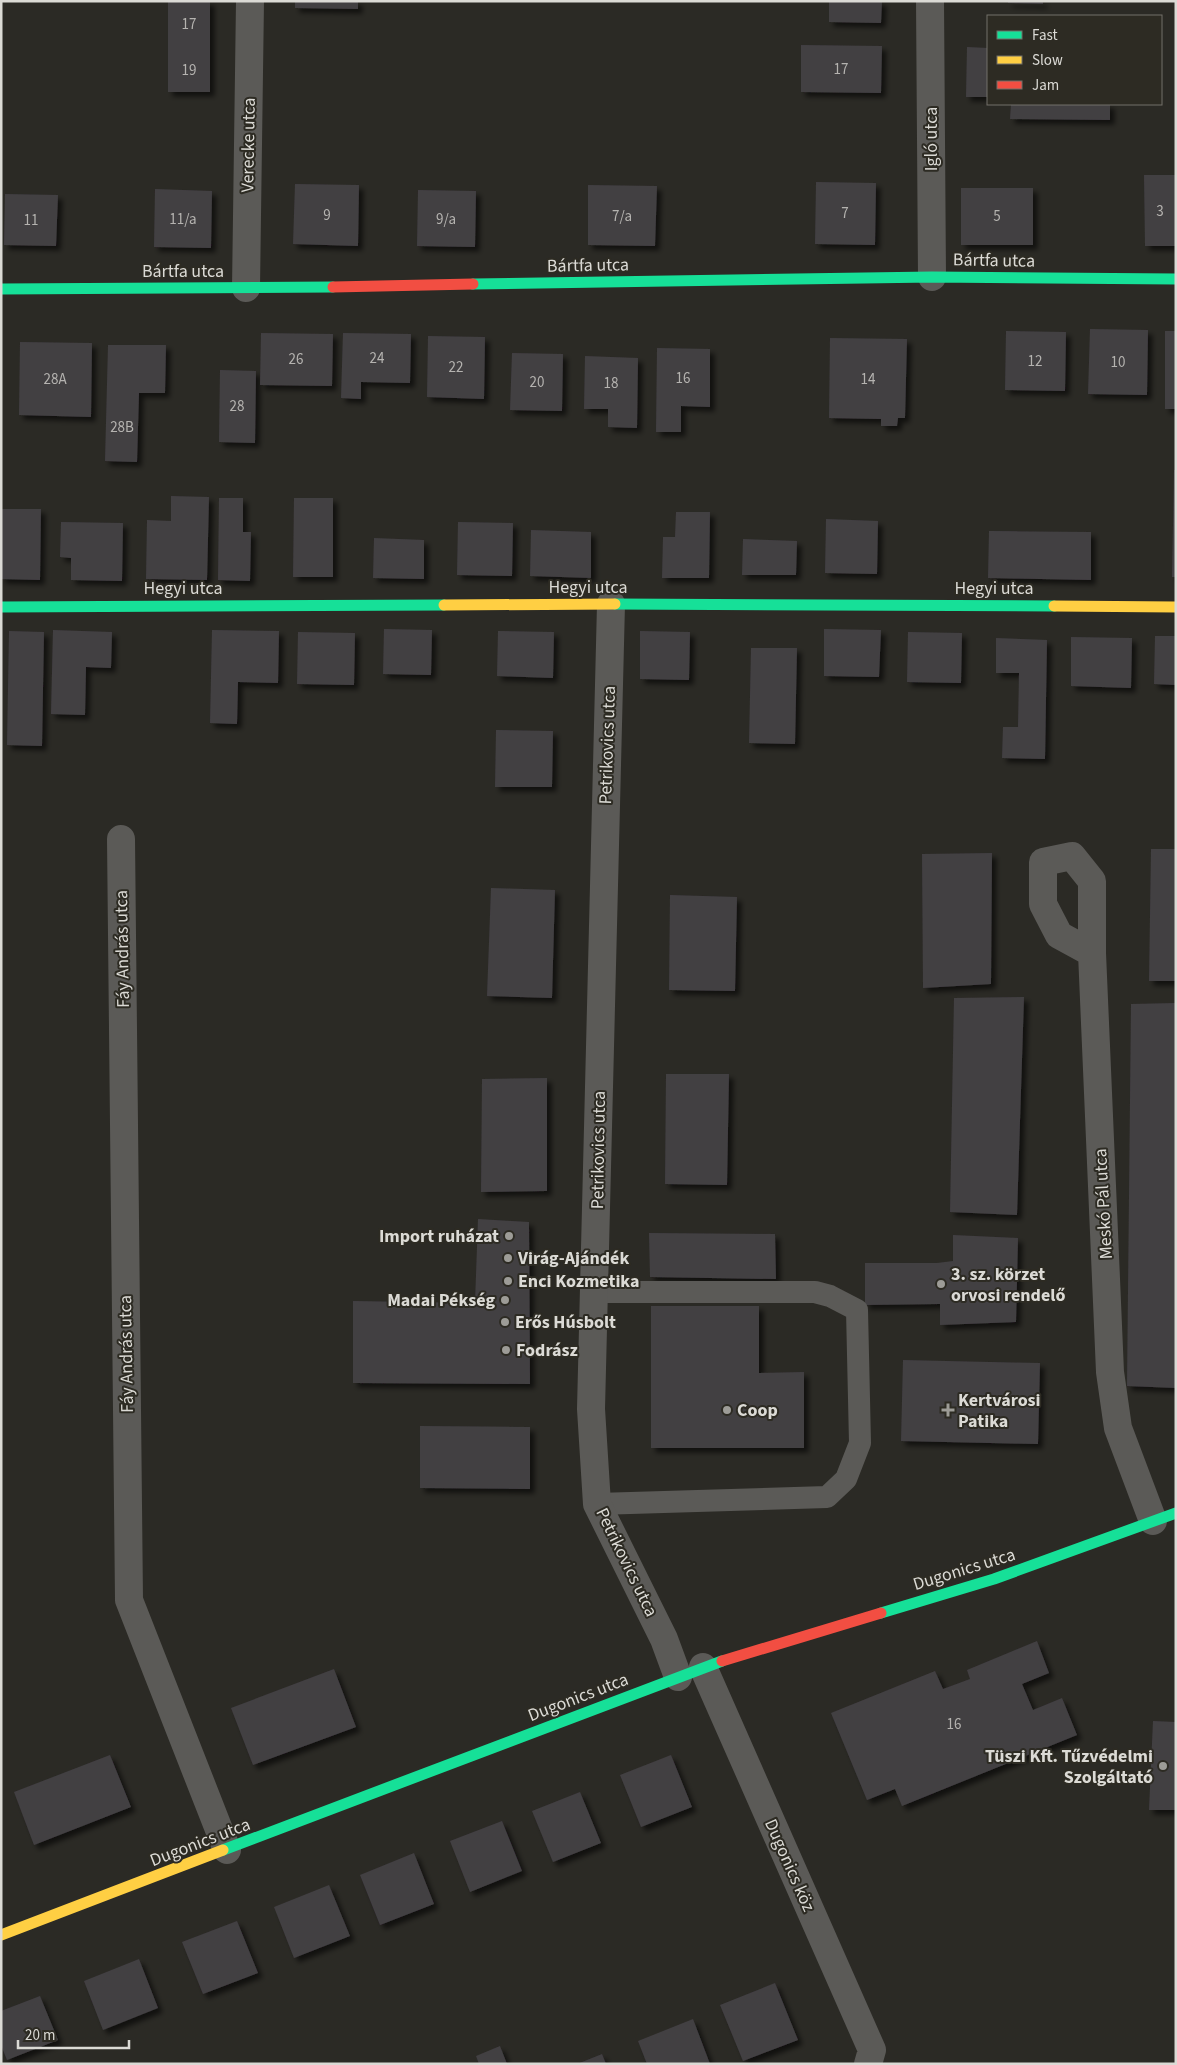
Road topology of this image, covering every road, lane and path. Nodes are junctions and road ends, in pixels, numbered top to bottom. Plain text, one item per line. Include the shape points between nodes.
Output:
1 (250, 1) edge
2 (930, 1) edge
3 (932, 277) junction
4 (1176, 280) edge
5 (246, 288) junction
6 (1, 289) edge
7 (611, 604) junction
8 (1, 607) edge
9 (1176, 607) edge
10 (121, 839) dead end
11 (1092, 953) junction
12 (594, 1292) junction
13 (597, 1504) junction
14 (1164, 1517) edge
15 (691, 1672) junction
16 (227, 1850) junction
17 (1, 1935) edge
18 (868, 2064) edge

1 - 5 street, Verecke utca
2 - 3 street, Igló utca
3 - 4 street, Bártfa utca
3 - 5 street, Bártfa utca
5 - 6 street, Bártfa utca
7 - 8 street, Hegyi utca
7 - 9 street, Hegyi utca
7 - 12 street, Petrikovics utca
10 - 16 street, Fáy András utca via 129,1600
11 - 11 street, Meskó Pál utca via 1092,881 1072,856 1043,862 1042,904 1058,936
11 - 14 street, Meskó Pál utca via 1110,1372 1118,1428
12 - 13 street, Petrikovics utca via 591,1409
12 - 13 lane via 815,1292 857,1310 860,1443 846,1479 827,1497
13 - 15 street, Petrikovics utca via 664,1640
14 - 15 street, Dugonics utca via 994,1579
15 - 16 street, Dugonics utca
15 - 18 street, Dugonics köz via 872,2050
16 - 17 street, Dugonics utca

